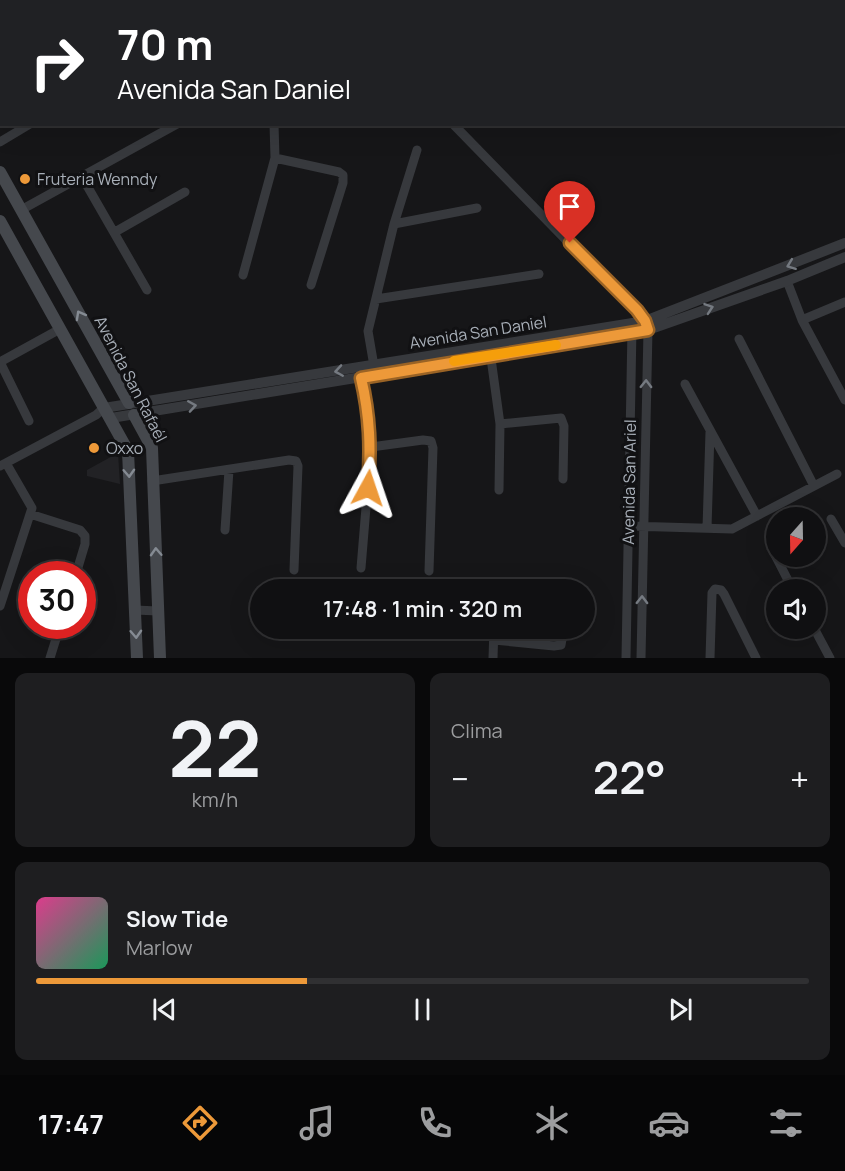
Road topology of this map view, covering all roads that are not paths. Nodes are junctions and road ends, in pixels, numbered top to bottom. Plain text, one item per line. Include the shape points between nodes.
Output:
1 (27, 126) edge
2 (173, 126) edge
3 (274, 126) edge
4 (455, 126) edge
5 (0, 142) edge
6 (417, 150) dead end
7 (275, 158) junction
8 (0, 172) edge
9 (82, 177) junction
10 (185, 192) dead end
11 (477, 208) dead end
12 (21, 210) junction
13 (0, 221) edge
14 (394, 224) junction
15 (115, 232) junction
16 (4, 236) edge
17 (845, 243) edge
18 (832, 249) junction
19 (841, 259) edge
20 (539, 274) dead end
21 (243, 275) dead end
22 (787, 281) junction
23 (311, 285) dead end
24 (147, 290) dead end
25 (376, 299) junction
26 (845, 302) edge
27 (637, 310) junction
28 (802, 320) junction
29 (646, 325) junction
30 (632, 328) junction
31 (60, 329) junction
32 (739, 339) dead end
33 (490, 351) junction
34 (0, 362) edge
35 (374, 370) junction
36 (360, 373) junction
37 (685, 384) dead end
38 (845, 400) edge
39 (129, 403) junction
40 (103, 414) junction
41 (134, 416) junction
42 (29, 421) dead end
43 (500, 424) junction
44 (710, 431) junction
45 (371, 447) junction
46 (3, 465) edge
47 (229, 470) junction
48 (837, 474) dead end
49 (562, 479) dead end
50 (153, 481) junction
51 (814, 486) junction
52 (499, 490) dead end
53 (30, 514) junction
54 (757, 516) junction
55 (831, 519) dead end
56 (629, 526) junction
57 (644, 527) junction
58 (707, 528) junction
59 (225, 530) dead end
60 (845, 543) edge
61 (80, 561) edge
62 (361, 568) dead end
63 (294, 570) dead end
64 (429, 571) dead end
65 (0, 606) edge
66 (135, 610) junction
67 (158, 611) junction
68 (56, 639) edge
69 (562, 639) edge
70 (820, 639) edge
71 (494, 640) joint
72 (50, 658) edge
73 (137, 658) edge
74 (160, 658) edge
75 (493, 658) edge
76 (626, 658) edge
77 (641, 658) edge
78 (710, 658) edge
79 (756, 658) edge
80 (830, 658) edge

1 - 5 street
2 - 9 street
3 - 7 street
4 - 27 street
6 - 14 street
7 - 21 street
7 - 23 street via 343,175
8 - 12 main road, Avenida San Rafaél
9 - 12 street
9 - 15 street
10 - 15 street
11 - 14 street
39 -> 12 main road, Avenida San Rafaél
13 - 16 main road
14 - 25 street
15 - 24 street
16 - 31 main road
17 - 18 street, Avenida San Daniel
18 - 19 street
18 -> 29 street, Avenida San Daniel
19 - 22 street, Avenida San Daniel
20 - 25 street
22 - 28 street
29 -> 22 street, Avenida San Daniel
25 - 35 street via 368,331
26 - 28 street
27 - 29 street
27 - 30 street, Avenida San Ariel
28 - 38 street
29 - 30 street, Avenida San Daniel
57 -> 29 street, Avenida San Ariel
30 - 33 street, Avenida San Daniel
30 - 56 street, Avenida San Ariel
31 - 34 street
31 - 40 main road
32 - 51 street
33 - 35 street, Avenida San Daniel
33 - 43 street
34 - 42 street
35 - 36 street, Avenida San Daniel
36 -> 39 street, Avenida San Daniel
41 -> 36 street, Avenida San Daniel
36 - 45 street
37 - 44 street
39 - 40 street, Avenida San Daniel
39 - 41 street, Avenida San Rafaél
40 - 41 street, Avenida San Daniel
40 - 46 street
40 -> 66 main road via 128,451
41 - 50 main road, Avenida San Rafaél via 152,448
43 - 49 street via 561,418
43 - 52 street
44 - 54 street
44 - 58 street
45 - 62 street
45 - 64 street via 431,441
46 - 53 street via 32,508
47 - 50 street
47 - 59 street
47 - 63 street via 296,461
48 - 51 street
67 -> 50 main road, Avenida San Rafaél
51 - 54 street
53 - 61 street via 80,530 86,536
53 - 65 street
54 - 58 street via 732,529
55 - 60 street
56 - 57 street
56 - 76 street, Avenida San Ariel
57 - 58 street
77 -> 57 street, Avenida San Ariel
66 - 67 street
66 -> 73 main road
67 - 74 main road, Avenida San Rafaél
68 - 72 street
69 - 71 street via 561,645 554,646
70 - 80 street
71 - 75 street
78 - 79 street via 711,593 715,589 724,594

